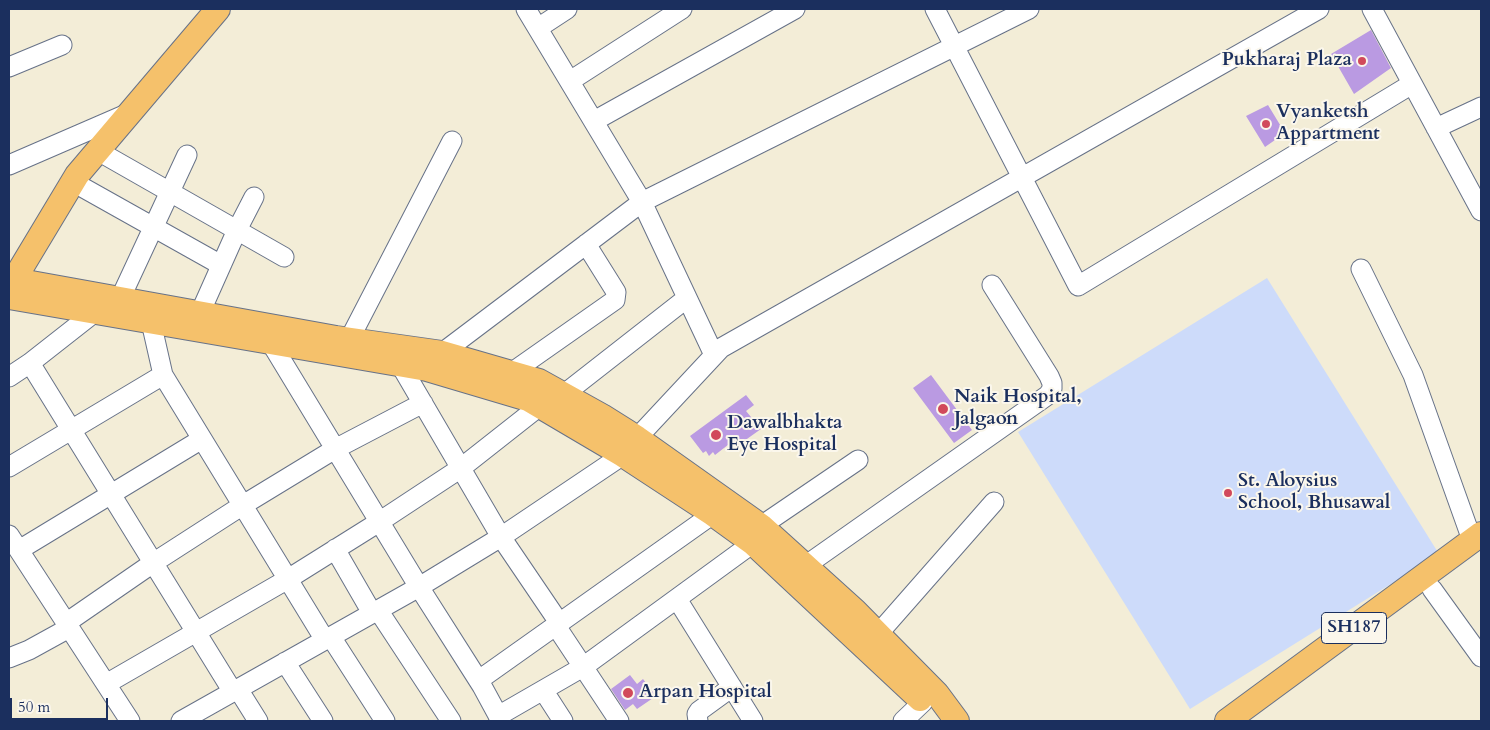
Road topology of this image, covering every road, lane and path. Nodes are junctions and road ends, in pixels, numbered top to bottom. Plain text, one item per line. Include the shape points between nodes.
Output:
1 (218, 9) edge
2 (526, 9) edge
3 (567, 9) edge
4 (682, 9) edge
5 (795, 9) edge
6 (934, 9) edge
7 (1029, 9) edge
8 (1319, 9) edge
9 (1372, 9) edge
10 (538, 28) junction
11 (62, 44) dead end
12 (954, 46) junction
13 (9, 67) edge
14 (570, 81) junction
15 (1412, 84) junction
16 (1481, 107) edge
17 (131, 112) junction
18 (594, 121) junction
19 (1436, 128) junction
20 (452, 141) dead end
21 (98, 150) junction
22 (187, 155) dead end
23 (9, 165) edge
24 (1022, 177) junction
25 (73, 182) junction
26 (170, 192) junction
27 (254, 197) dead end
28 (642, 202) junction
29 (1480, 208) edge
30 (153, 226) junction
31 (237, 230) junction
32 (586, 244) junction
33 (284, 256) dead end
34 (221, 265) junction
35 (1361, 269) dead end
36 (992, 285) dead end
37 (10, 286) edge
38 (687, 298) junction
39 (120, 299) junction
40 (95, 312) junction
41 (200, 313) junction
42 (151, 322) junction
43 (349, 340) junction
44 (271, 343) junction
45 (442, 352) junction
46 (714, 355) junction
47 (30, 363) junction
48 (401, 366) junction
49 (511, 373) junction
50 (163, 375) junction
51 (9, 377) edge
52 (563, 395) junction
53 (423, 402) junction
54 (541, 405) junction
55 (71, 430) junction
56 (202, 439) junction
57 (630, 446) junction
58 (335, 449) junction
59 (858, 460) dead end
60 (9, 467) edge
61 (461, 468) junction
62 (110, 493) junction
63 (994, 502) dead end
64 (243, 506) junction
65 (713, 514) junction
66 (379, 522) junction
67 (757, 535) junction
68 (501, 537) junction
69 (1478, 542) edge
70 (14, 543) edge
71 (335, 550) junction
72 (153, 563) junction
73 (805, 566) junction
74 (288, 579) junction
75 (419, 587) junction
76 (1432, 589) junction
77 (678, 599) junction
78 (375, 612) junction
79 (68, 625) junction
80 (558, 625) junction
81 (196, 633) junction
82 (878, 634) junction
83 (328, 638) junction
84 (1481, 657) edge
85 (9, 658) edge
86 (285, 662) junction
87 (583, 667) junction
88 (478, 680) junction
89 (106, 684) junction
90 (732, 687) junction
91 (543, 690) junction
92 (235, 691) junction
93 (923, 702) junction
94 (208, 715) edge
95 (500, 718) edge
96 (130, 721) edge
97 (181, 721) edge
98 (258, 721) edge
99 (323, 721) edge
100 (385, 721) edge
101 (451, 721) edge
102 (563, 721) edge
103 (620, 721) edge
104 (698, 721) edge
105 (753, 721) edge
106 (902, 721) edge
107 (938, 721) edge
108 (958, 721) edge
109 (1226, 721) edge
110 (1248, 721) edge

1 - 17 main road
2 - 10 street
3 - 10 street
4 - 14 street
5 - 18 street
6 - 12 street
7 - 12 street
8 - 24 street
9 - 15 street
10 - 14 street
11 - 13 street
12 - 24 street
12 - 28 street
14 - 18 street
15 - 19 street
15 - 24 street via 1078,286
16 - 19 street
17 - 21 main road
17 - 23 street
18 - 28 street
19 - 29 street
20 - 43 street
21 - 25 main road
21 - 26 street
22 - 26 street
24 - 46 street via 721,348
25 - 30 street
25 - 37 main road
26 - 30 street
26 - 31 street
27 - 31 street
28 - 32 street
28 - 38 street
30 - 34 street
30 - 39 street
31 - 33 street
31 - 34 street
32 - 45 street
32 - 49 street via 616,292 615,300
34 - 41 street
35 - 69 street via 1413,375
36 - 73 street via 1049,376 1052,389
37 - 39 main road
37 - 40 main road
38 - 46 street
38 - 52 street
39 - 41 main road
40 - 42 main road
40 - 47 street
41 - 43 main road
42 - 44 main road
42 - 50 street
43 - 45 main road
44 - 48 main road
44 - 58 street
45 - 49 main road
46 - 57 street
47 - 51 street
47 - 55 street
48 - 53 street
48 - 54 main road via 427,369
49 - 52 main road via 539,381
50 - 55 street
50 - 56 street
52 - 57 main road
53 - 58 street
53 - 61 street
54 - 57 main road
54 - 61 street
55 - 60 street
55 - 62 street
56 - 62 street
56 - 64 street
57 - 65 main road
57 - 67 main road
57 - 68 street
58 - 64 street
58 - 66 street
59 - 67 street
61 - 66 street
61 - 68 street
62 - 70 street
62 - 72 street
63 - 82 street
64 - 72 street
64 - 74 street
65 - 67 main road
65 - 80 street
66 - 71 street
66 - 75 street
67 - 73 main road
67 - 77 street
67 - 93 main road
68 - 75 street
68 - 80 street
69 - 76 main road, SH187
69 - 109 main road, SH187
70 - 79 street
71 - 74 street
71 - 78 street
72 - 79 street
72 - 81 street
73 - 82 main road
74 - 81 street
74 - 83 street
75 - 78 street
75 - 88 street
76 - 84 street
76 - 110 main road, SH187
77 - 87 street
77 - 90 street
78 - 83 street
78 - 101 street
79 - 85 street via 29,650
79 - 89 street
80 - 87 street
80 - 88 street
81 - 89 street
81 - 92 street
82 - 108 main road via 937,694
83 - 86 street
83 - 100 street
86 - 92 street
86 - 99 street
87 - 91 street
87 - 103 street
88 - 95 street
89 - 96 street
90 - 104 street via 699,712
90 - 105 street
91 - 95 street
91 - 102 street
92 - 94 street
92 - 98 street
93 - 106 street
93 - 107 main road
94 - 97 street

